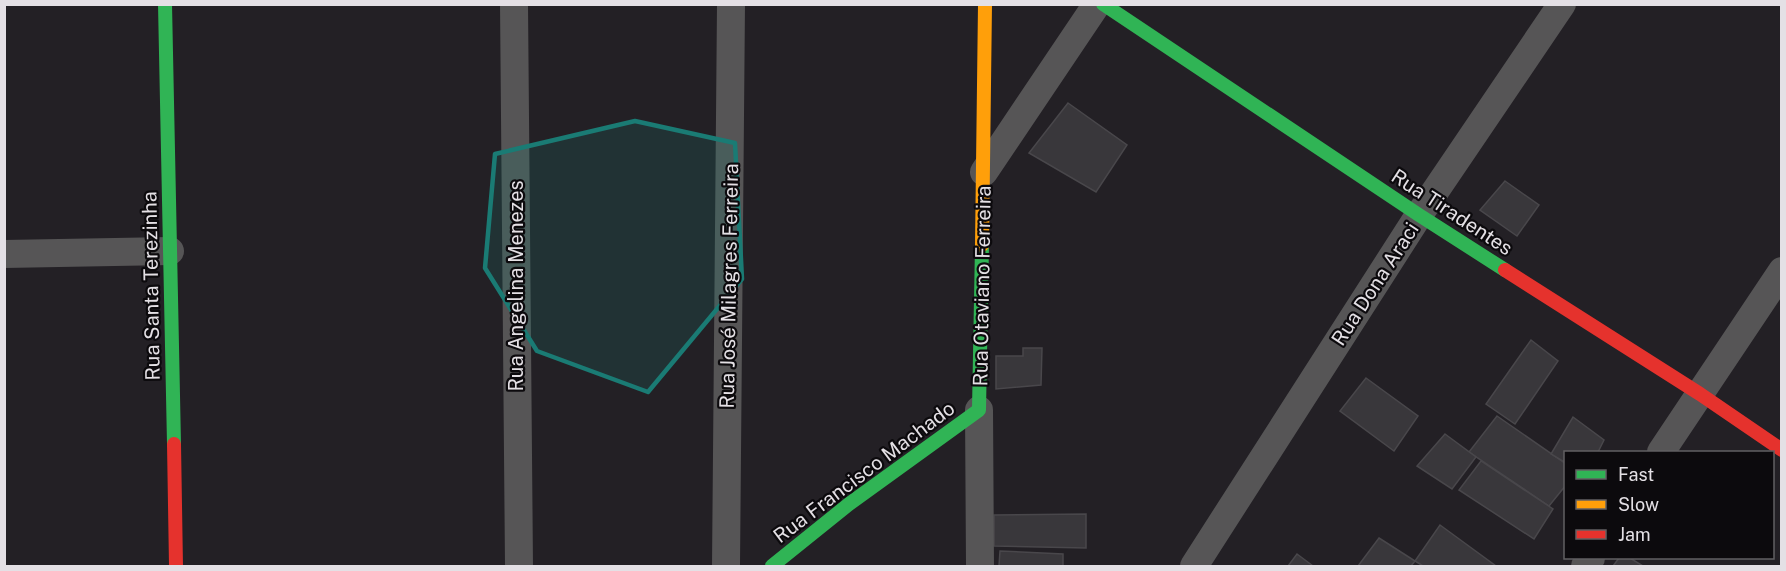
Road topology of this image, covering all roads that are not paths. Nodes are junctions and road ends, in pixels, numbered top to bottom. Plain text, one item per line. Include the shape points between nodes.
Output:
1 (165, 4) edge
2 (514, 4) edge
3 (731, 4) edge
4 (984, 4) edge
5 (1097, 4) edge
6 (1103, 4) edge
7 (1562, 4) edge
8 (984, 172) junction
9 (1419, 215) junction
10 (170, 251) junction
11 (4, 254) edge
12 (1782, 271) edge
13 (1700, 394) junction
14 (979, 410) junction
15 (1782, 450) edge
16 (1662, 451) edge
17 (176, 567) edge
18 (519, 567) edge
19 (726, 567) edge
20 (772, 567) edge
21 (980, 567) edge
22 (1194, 567) edge

1 - 10 street, Rua Santa Terezinha
2 - 18 street, Rua Angelina Menezes
3 - 19 street, Rua José Milagres Ferreira
4 - 8 street, Rua Otaviano Ferreira
5 - 8 street
6 - 9 street, Rua Tiradentes
7 - 9 street, Rua Dona Araci
8 - 14 street, Rua Otaviano Ferreira
9 - 13 street, Rua Tiradentes
9 - 22 street, Rua Dona Araci
10 - 11 street
10 - 17 street, Rua Santa Terezinha
12 - 13 street
13 - 15 street, Rua Tiradentes
13 - 16 street
14 - 20 street, Rua Francisco Machado via 849,504
14 - 21 street, Rua Otaviano Ferreira

